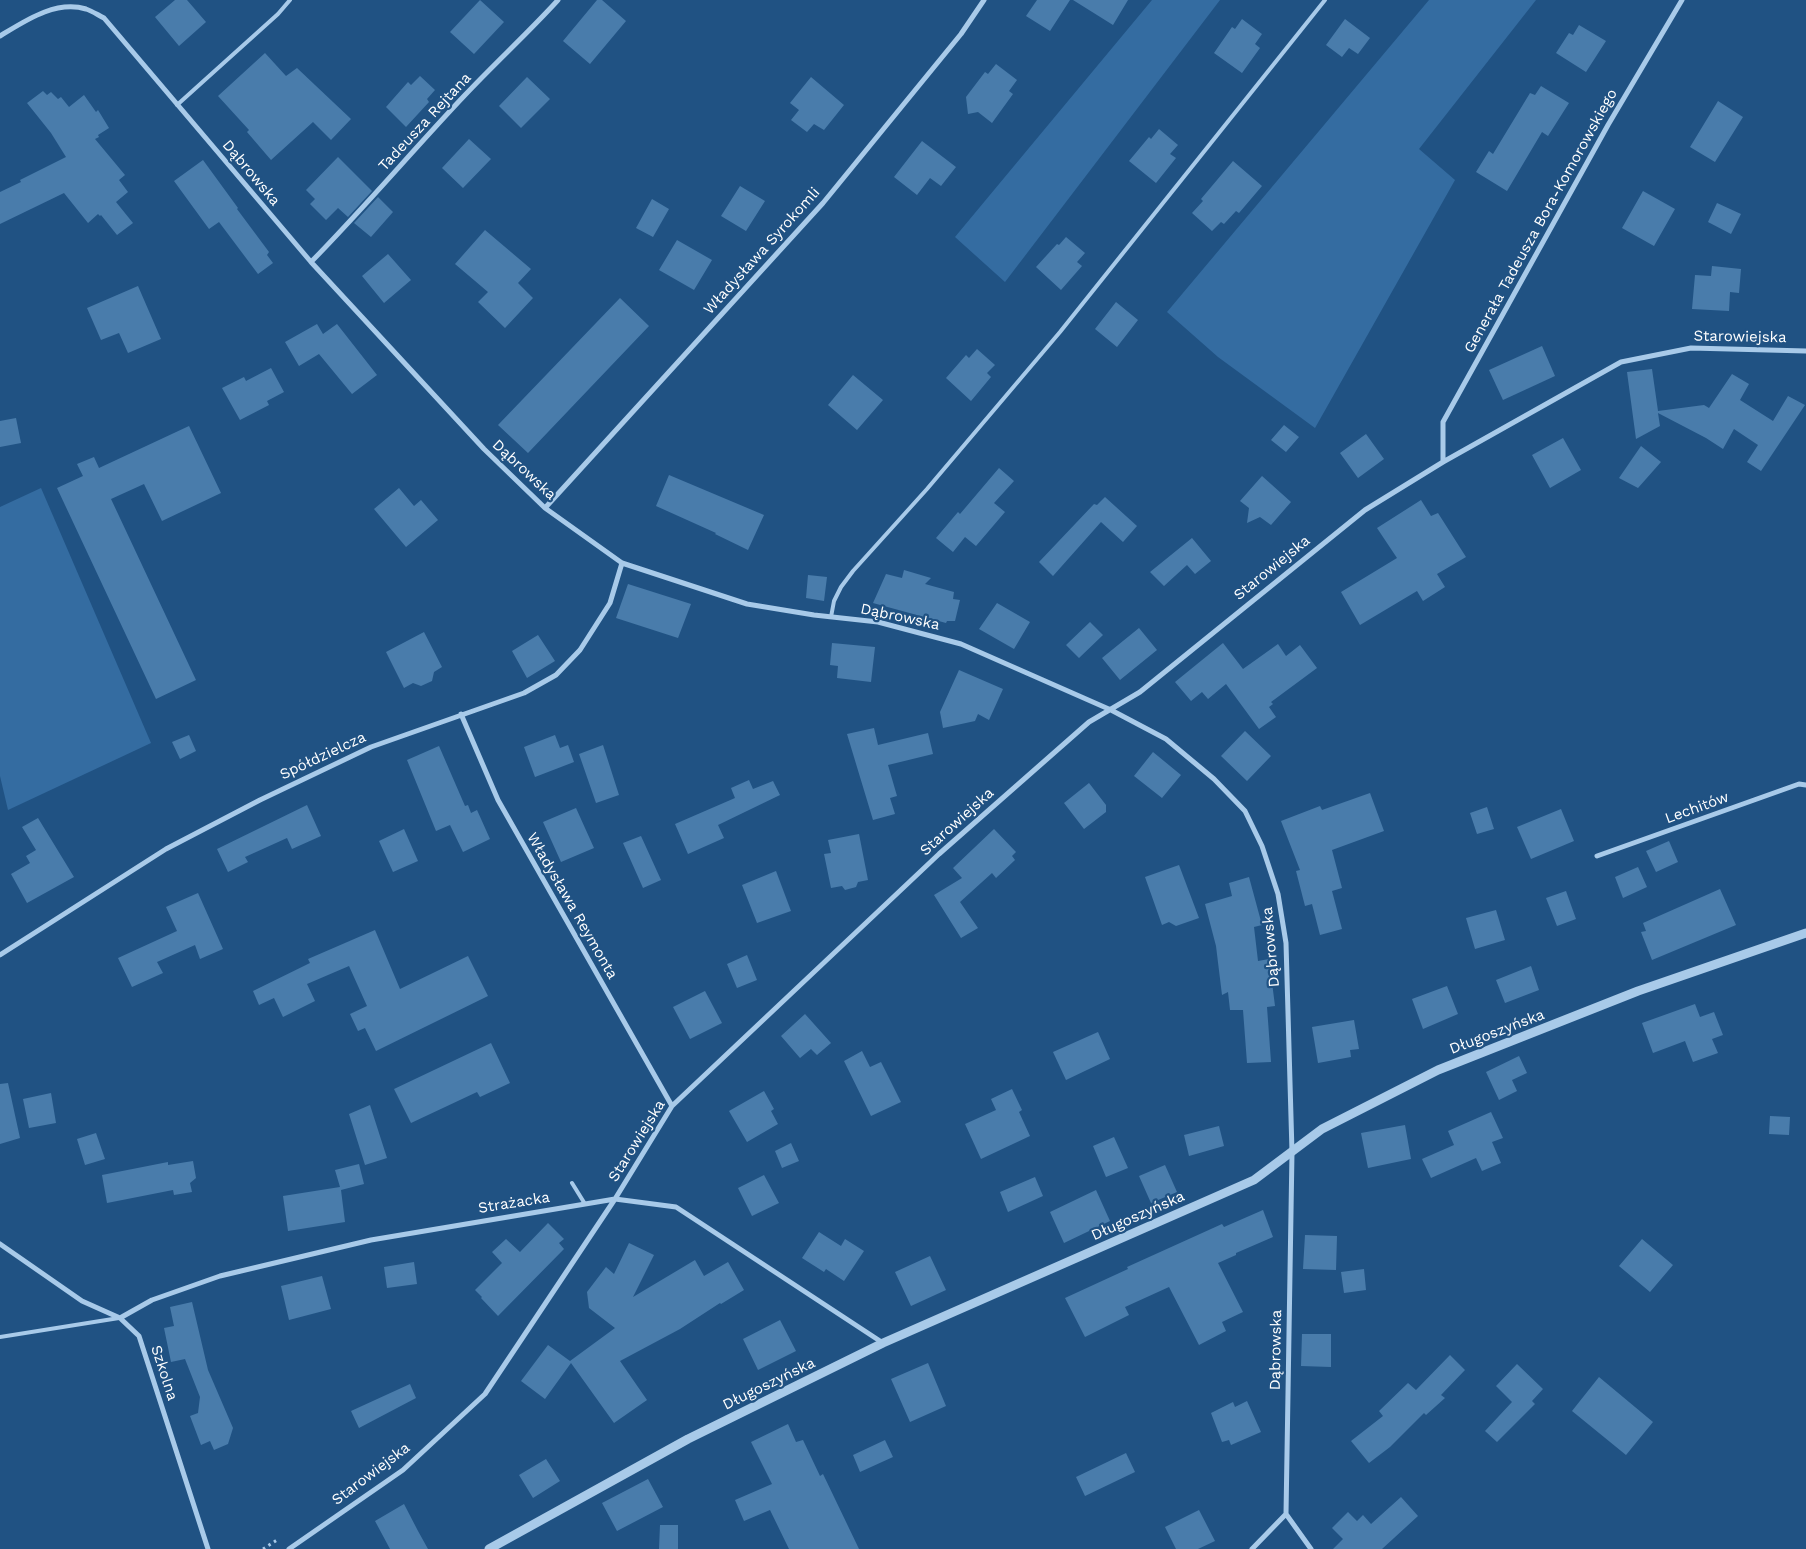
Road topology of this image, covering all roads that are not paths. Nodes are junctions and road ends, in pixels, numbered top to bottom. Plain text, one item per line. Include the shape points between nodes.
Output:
1 (290, 0) edge
2 (558, 0) edge
3 (984, 0) edge
4 (1325, 0) edge
5 (1682, 0) edge
6 (0, 36) edge
7 (177, 104) junction
8 (311, 262) junction
9 (1806, 351) edge
10 (1444, 462) junction
11 (545, 508) junction
12 (622, 563) junction
13 (831, 617) junction
14 (1111, 710) junction
15 (462, 714) junction
16 (1806, 785) edge
17 (1597, 856) dead end
18 (1806, 933) edge
19 (0, 955) edge
20 (672, 1106) junction
21 (1292, 1152) junction
22 (572, 1183) dead end
23 (615, 1199) junction
24 (585, 1204) junction
25 (0, 1244) edge
26 (120, 1318) junction
27 (0, 1337) edge
28 (883, 1343) junction
29 (1286, 1514) junction
30 (208, 1549) edge
31 (289, 1549) edge
32 (489, 1549) edge
33 (1252, 1549) edge
34 (1311, 1549) edge

1 - 7 lane
2 - 8 street, Tadeusza Rejtana
3 - 11 street, Władysława Syrokomli via 961,34 823,203
4 - 13 lane via 1060,332 927,489 852,571 834,600
5 - 10 street, Generała Tadeusza Bora-Komorowskiego via 1608,125 1443,422
6 - 7 street, Dąbrowska via 52,8 86,8 104,18
7 - 8 street, Dąbrowska
8 - 11 street, Dąbrowska via 484,449
9 - 10 street, Starowiejska via 1691,348 1621,362
10 - 14 street, Starowiejska via 1364,510 1140,692
11 - 12 street, Dąbrowska
12 - 13 street, Dąbrowska via 748,604
12 - 15 street, Spółdzielcza via 610,602 580,650 556,675 524,693
13 - 14 street, Dąbrowska via 878,622 961,644
14 - 20 street, Starowiejska via 1089,722 939,854
14 - 21 street, Dąbrowska via 1166,739 1214,779 1245,811 1262,846 1278,894 1286,943
15 - 19 street, Spółdzielcza via 371,746 183,840
15 - 20 street, Władysława Reymonta via 498,800
16 - 17 street, Lechitów via 1799,784
18 - 21 street, Długoszyńska via 1638,991 1438,1070 1322,1129
20 - 23 street, Starowiejska
21 - 28 street, Długoszyńska via 1254,1180
21 - 29 street, Dąbrowska
22 - 24 lane
23 - 24 street, Strażacka
23 - 28 street, Strażacka via 676,1206
23 - 31 street, Starowiejska via 485,1394 403,1470
24 - 26 street, Strażacka via 371,1240 220,1276 152,1300
25 - 26 street, Szkolna via 82,1301
26 - 27 lane
26 - 30 street, Szkolna via 139,1336
28 - 32 street, Długoszyńska via 688,1439
29 - 33 street
29 - 34 street

